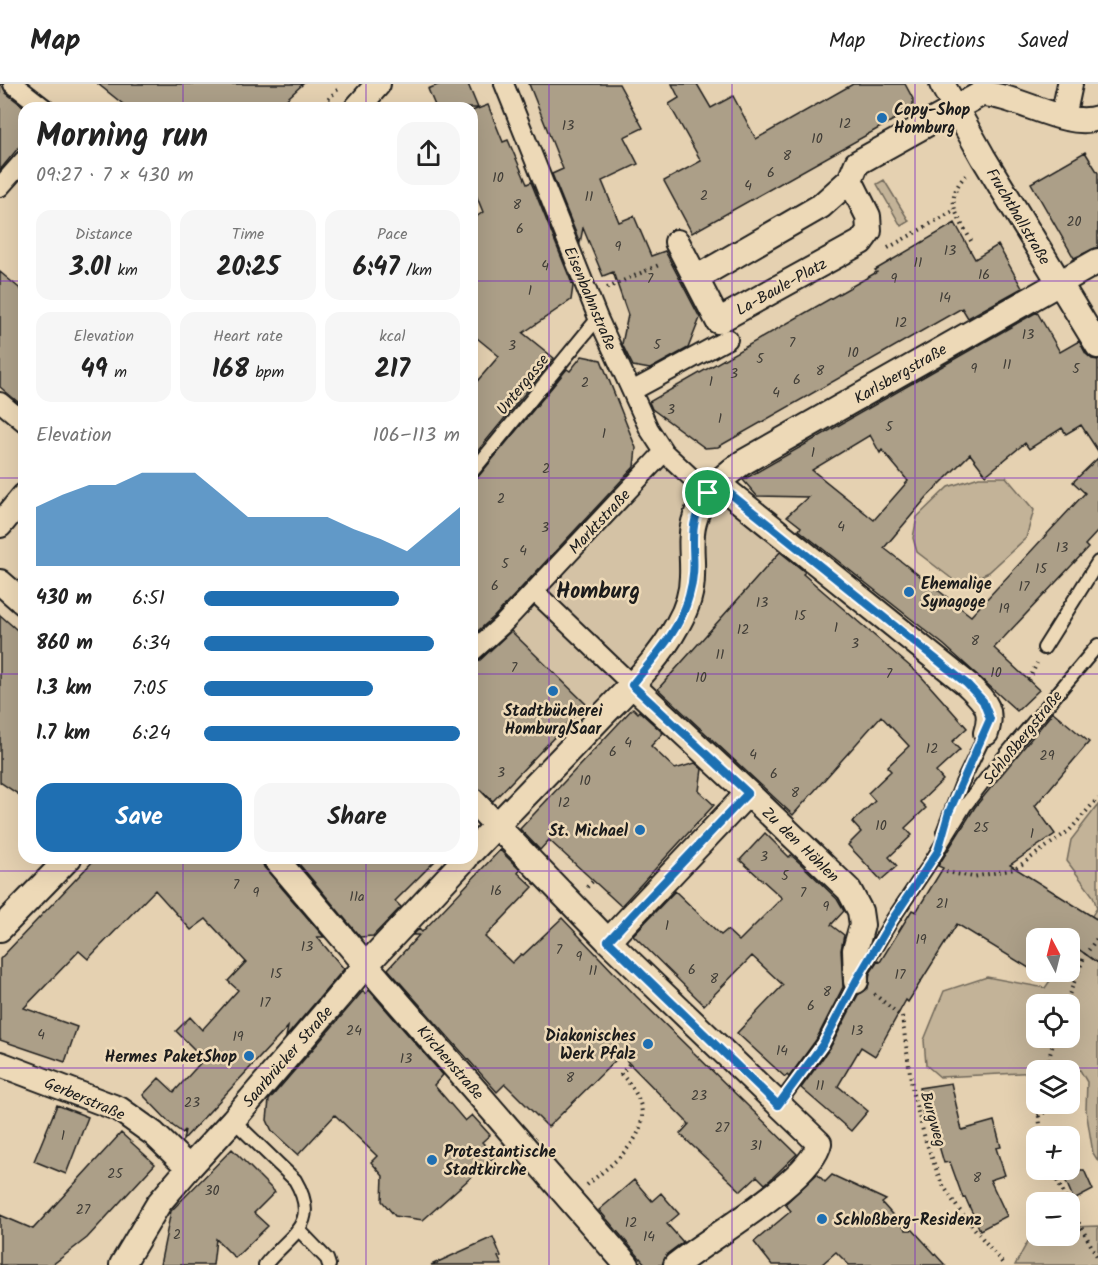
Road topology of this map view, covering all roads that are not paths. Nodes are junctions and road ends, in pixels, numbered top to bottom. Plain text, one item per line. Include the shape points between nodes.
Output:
1 (13, 84) edge
2 (378, 84) edge
3 (504, 84) edge
4 (942, 84) edge
5 (1070, 84) edge
6 (982, 89) edge
7 (36, 102) edge
8 (362, 102) edge
9 (955, 108) junction
10 (1063, 117) junction
11 (1098, 118) edge
12 (18, 167) edge
13 (850, 180) junction
14 (0, 187) edge
15 (680, 248) road end
16 (1098, 261) edge
17 (696, 278) junction
18 (1059, 283) junction
19 (598, 318) junction
20 (728, 339) dead end
21 (1098, 346) edge
22 (632, 391) junction
23 (0, 402) edge
24 (18, 417) edge
25 (664, 452) junction
26 (478, 465) edge
27 (713, 488) junction
28 (18, 503) edge
29 (0, 525) edge
30 (1098, 562) edge
31 (0, 582) edge
32 (534, 591) junction
33 (18, 598) edge
34 (1098, 645) edge
35 (478, 647) edge
36 (1044, 648) dead end
37 (632, 685) junction
38 (986, 733) joint
39 (748, 793) junction
40 (478, 806) edge
41 (498, 825) junction
42 (478, 845) edge
43 (938, 851) junction
44 (63, 864) edge
45 (280, 864) edge
46 (460, 864) edge
47 (0, 929) edge
48 (608, 941) junction
49 (366, 965) junction
50 (856, 981) junction
51 (0, 1064) edge
52 (778, 1105) junction
53 (233, 1120) junction
54 (189, 1168) junction
55 (299, 1230) junction
56 (122, 1265) edge
57 (265, 1265) edge
58 (329, 1265) edge
59 (627, 1265) edge
60 (676, 1265) edge

1 - 7 street
2 - 8 street
3 - 19 street, Eisenbahnstraße
4 - 9 street, Fruchthallstraße
5 - 10 street
6 - 9 street
6 - 10 street
9 - 13 street via 857,163
9 - 18 street, Fruchthallstraße
10 - 11 street
12 - 14 street
13 - 17 street via 820,206
13 - 17 street, La-Baule-Platz via 868,216 869,231 861,242 718,321
15 - 17 street
16 - 18 street, Karlsbergstraße
18 - 21 street, Fruchthallstraße
18 - 27 street, Karlsbergstraße via 742,463
19 - 22 street, Eisenbahnstraße
19 - 26 lane, Untergasse
20 - 22 street, La-Baule-Platz
22 - 25 street, Eisenbahnstraße
23 - 24 street
25 - 27 street, Eisenbahnstraße
25 - 32 street, Marktstraße
27 - 37 street via 694,522 692,578 685,609 670,638
27 - 38 street via 967,684 983,701 990,719
28 - 29 street
30 - 36 lane
31 - 33 street
32 - 35 street, Marktstraße
32 - 37 street
34 - 43 lane, Schloßbergstraße via 988,776
37 - 39 street, Zu den Höhlen
37 - 41 street
38 - 43 lane via 949,812
39 - 48 street
39 - 50 street, Zu den Höhlen via 856,900 862,926 855,950
40 - 41 street
41 - 42 street
41 - 48 street
43 - 50 lane, Schloßbergstraße
44 - 47 street
45 - 49 street, Kirchenstraße
46 - 49 street, Saarbrücker Straße
48 - 52 street
49 - 53 street, Saarbrücker Straße
49 - 59 street, Kirchenstraße
50 - 52 lane, Schloßbergstraße via 823,1044
51 - 54 street, Gerberstraße via 119,1109 154,1134
52 - 60 street via 819,1143 817,1152 757,1210
53 - 54 street, Saarbrücker Straße
53 - 55 lane via 299,1186 305,1220
54 - 56 street, Saarbrücker Straße via 159,1203
55 - 57 lane
55 - 58 lane

